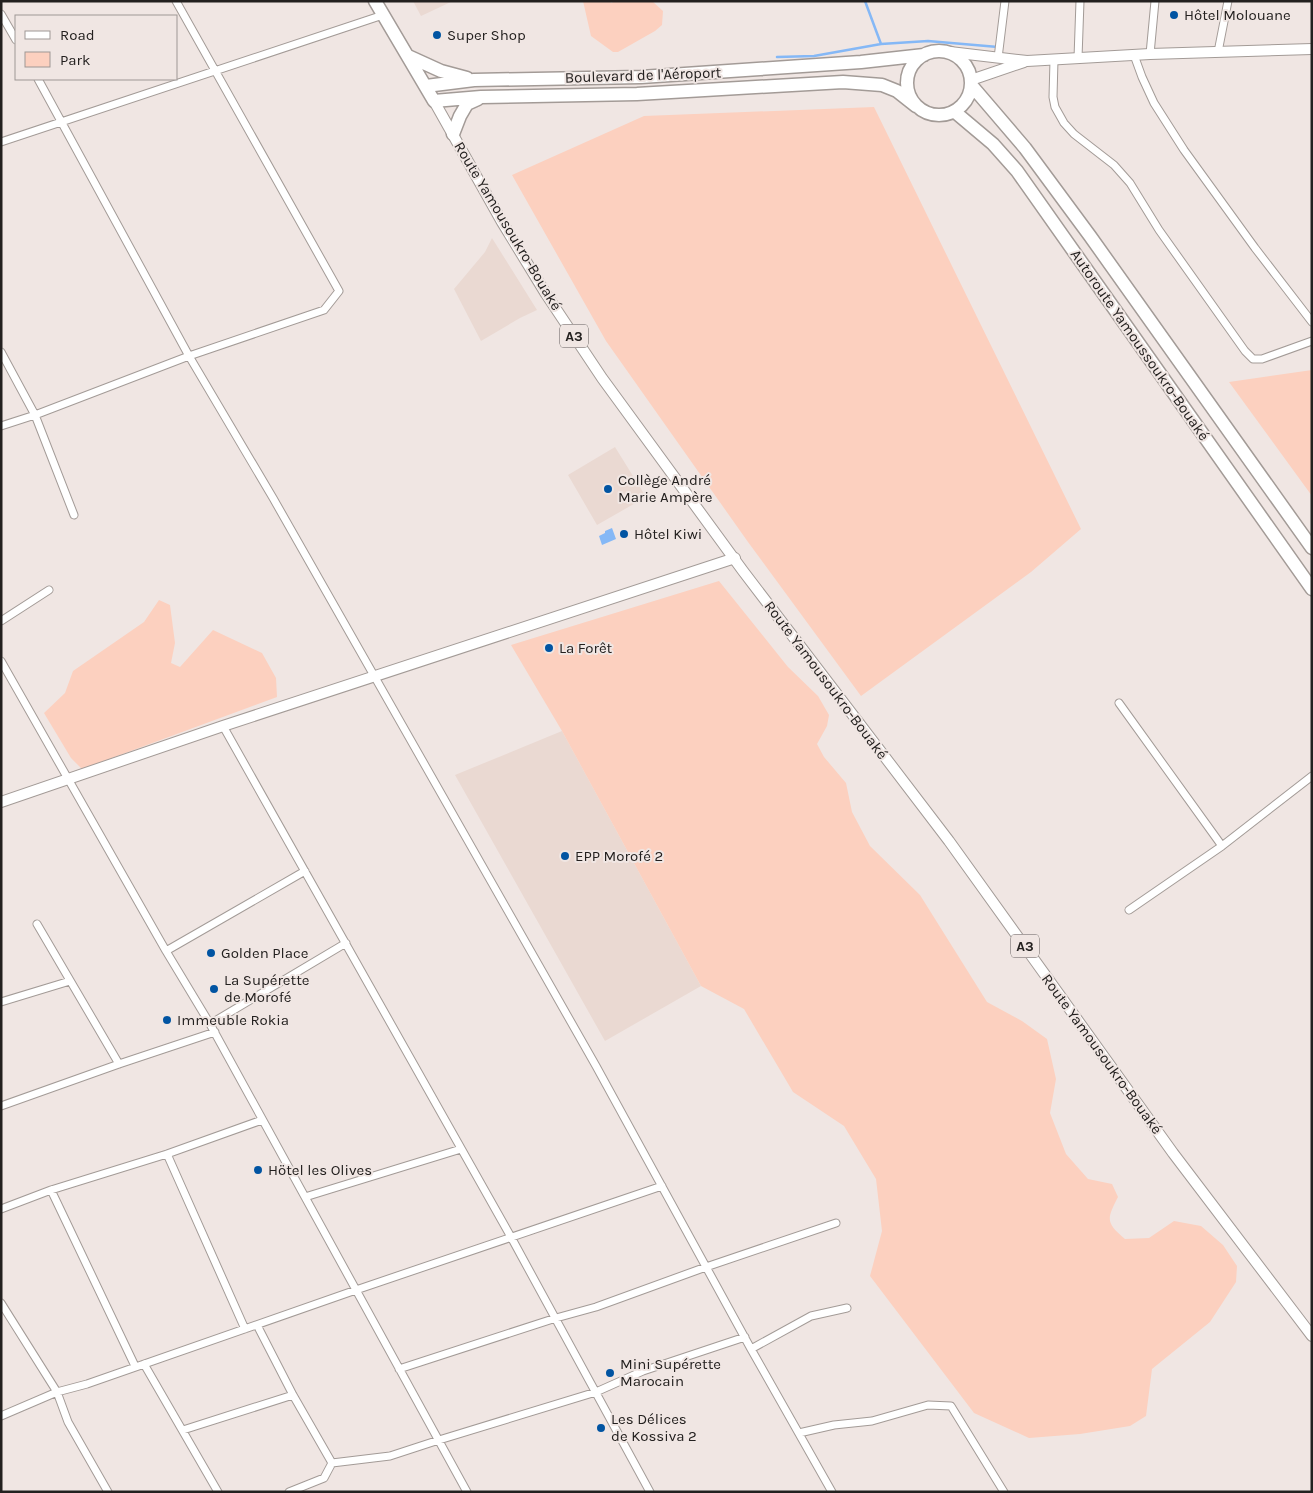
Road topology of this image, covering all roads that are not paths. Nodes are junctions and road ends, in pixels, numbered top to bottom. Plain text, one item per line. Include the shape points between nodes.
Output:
1 (176, 1) edge
2 (375, 1) edge
3 (1004, 1) edge
4 (1080, 1) edge
5 (1155, 1) edge
6 (1228, 1) edge
7 (1, 14) edge
8 (383, 15) junction
9 (15, 38) edge
10 (1312, 49) edge
11 (950, 52) junction
12 (1218, 52) junction
13 (1150, 54) junction
14 (924, 55) junction
15 (1134, 55) junction
16 (408, 56) junction
17 (998, 58) junction
18 (1078, 58) junction
19 (1054, 60) junction
20 (1027, 61) junction
21 (214, 70) junction
22 (39, 80) edge
23 (474, 80) junction
24 (972, 83) junction
25 (426, 86) junction
26 (481, 98) junction
27 (434, 101) junction
28 (916, 106) junction
29 (955, 112) junction
30 (62, 120) junction
31 (453, 134) junction
32 (1, 142) edge
33 (1312, 322) edge
34 (1312, 341) edge
35 (1, 352) edge
36 (188, 356) junction
37 (36, 416) junction
38 (1, 426) edge
39 (74, 515) dead end
40 (1312, 548) edge
41 (734, 558) junction
42 (1312, 589) edge
43 (49, 590) dead end
44 (1, 621) edge
45 (1, 661) edge
46 (375, 677) junction
47 (1119, 703) dead end
48 (223, 726) junction
49 (1312, 776) edge
50 (68, 779) junction
51 (1, 802) edge
52 (1222, 846) junction
53 (305, 871) junction
54 (1129, 910) dead end
55 (37, 924) dead end
56 (346, 943) junction
57 (166, 951) junction
58 (70, 981) junction
59 (1, 1002) edge
60 (210, 1024) junction
61 (215, 1032) junction
62 (119, 1064) junction
63 (1, 1106) edge
64 (262, 1120) junction
65 (462, 1149) junction
66 (167, 1154) junction
67 (662, 1186) junction
68 (50, 1190) junction
69 (305, 1197) junction
70 (1, 1209) edge
71 (836, 1223) dead end
72 (510, 1237) junction
73 (706, 1267) junction
74 (356, 1290) junction
75 (1, 1303) edge
76 (848, 1308) dead end
77 (556, 1318) junction
78 (257, 1325) junction
79 (245, 1329) junction
80 (1312, 1336) edge
81 (745, 1337) junction
82 (750, 1349) junction
83 (144, 1364) junction
84 (135, 1366) junction
85 (400, 1369) junction
86 (57, 1392) junction
87 (596, 1392) junction
88 (293, 1395) junction
89 (1, 1416) edge
90 (183, 1430) junction
91 (799, 1433) junction
92 (439, 1440) junction
93 (332, 1463) junction
94 (108, 1492) edge
95 (218, 1492) edge
96 (289, 1492) edge
97 (467, 1492) edge
98 (650, 1492) edge
99 (832, 1492) edge
100 (1004, 1492) edge

1 - 21 street
2 - 8 highway, Route Yamousoukro-Bouaké / A3
3 - 17 street
4 - 18 street
5 - 13 street
6 - 12 street
7 - 9 street
8 - 16 highway, Route Yamousoukro-Bouaké / A3
8 - 21 street
10 - 12 main road
11 - 14 highway via 932,51
11 - 17 main road
11 - 24 highway via 967,65
12 - 13 main road
13 - 15 main road
14 - 23 highway, Boulevard de l'Aéroport via 641,77
14 - 28 highway via 910,69 907,78 910,98
15 - 18 main road
15 - 33 street via 1154,103 1184,150
16 - 23 highway via 441,71
16 - 25 highway, Route Yamousoukro-Bouaké / A3
17 - 20 main road
18 - 19 main road
19 - 20 main road
19 - 34 street via 1053,97 1064,123 1130,182 1159,230 1245,351 1253,358 1262,359
20 - 24 main road
21 - 30 street
21 - 36 street via 339,291 324,310
22 - 30 street
23 - 25 highway, Boulevard de l'Aéroport
24 - 29 highway via 964,105
24 - 40 highway, Autoroute Yamoussoukro-Bouaké via 1090,236
25 - 27 highway, Route Yamousoukro-Bouaké / A3
26 - 27 highway, Boulevard de l'Aéroport
26 - 28 highway, Boulevard de l'Aéroport via 637,94 843,82 882,85 897,91
26 - 31 highway via 467,104
27 - 31 main road, Route Yamousoukro-Bouaké / A3
28 - 29 highway via 935,116
29 - 42 highway, Autoroute Yamoussoukro-Bouaké via 993,144 1017,171
30 - 32 street
30 - 36 street
31 - 41 main road, Route Yamousoukro-Bouaké / A3 via 551,302 602,378
35 - 37 street
36 - 37 street
36 - 46 street
37 - 38 street
37 - 39 street
41 - 46 main road
41 - 80 main road, Route Yamousoukro-Bouaké / A3 via 949,841 1173,1153
43 - 44 street
45 - 50 street
46 - 48 main road
46 - 67 street
47 - 52 street
48 - 50 main road
48 - 53 street
49 - 52 street
50 - 51 main road
50 - 57 street
52 - 54 street
53 - 56 street
53 - 57 street
55 - 58 street
56 - 60 street
56 - 65 street
57 - 60 street
58 - 59 street
58 - 62 street
60 - 61 street
61 - 62 street
61 - 64 street
62 - 63 street
64 - 66 street
64 - 69 street
65 - 69 street
65 - 72 street
66 - 68 street
66 - 79 street
67 - 72 street
67 - 73 street
68 - 70 street
68 - 84 street
69 - 74 street
71 - 73 street
72 - 74 street
72 - 77 street
73 - 77 street
73 - 81 street
74 - 78 street
74 - 85 street
75 - 86 street
76 - 82 street via 811,1316
77 - 85 street
77 - 87 street
78 - 79 street
78 - 88 street
79 - 83 street
81 - 82 street
81 - 87 street via 643,1371
82 - 91 street
83 - 84 street
83 - 90 street
84 - 86 street
85 - 92 street
86 - 89 street
86 - 94 street via 68,1422
87 - 92 street
87 - 98 street
88 - 90 street
88 - 93 street
90 - 95 street
91 - 99 street
91 - 100 street via 872,1421 928,1405 951,1406
92 - 93 street via 390,1456
92 - 97 street
93 - 96 street via 324,1478

